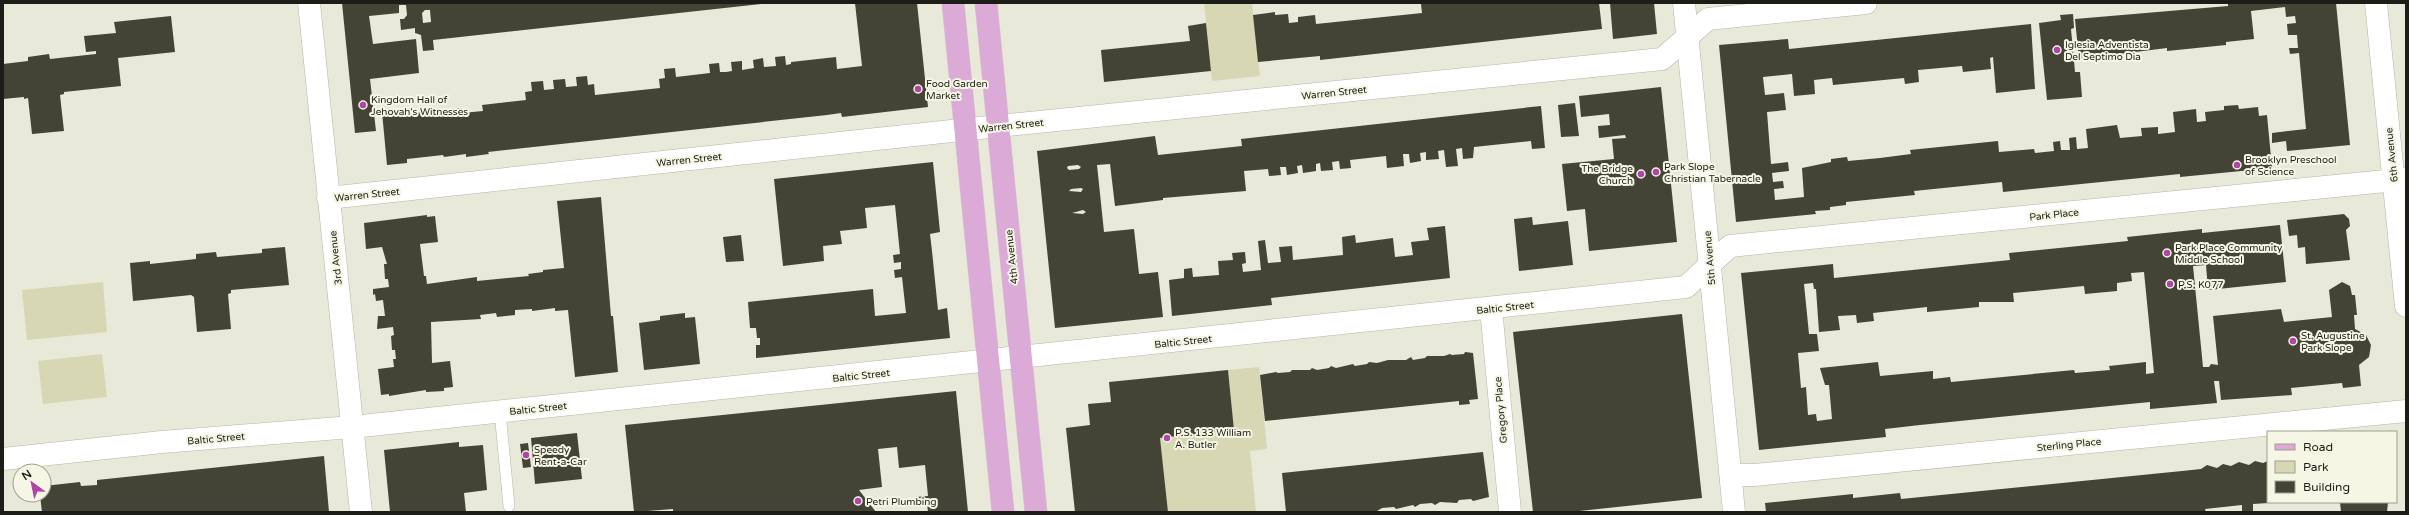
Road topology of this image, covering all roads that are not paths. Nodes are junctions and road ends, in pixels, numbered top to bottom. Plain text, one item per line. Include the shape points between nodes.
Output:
1 (309, 3) edge
2 (953, 3) edge
3 (986, 3) edge
4 (1684, 3) edge
5 (1866, 3) edge
6 (2376, 3) edge
7 (1687, 38) junction
8 (998, 126) junction
9 (966, 130) junction
10 (2400, 180) edge
11 (328, 198) junction
12 (1710, 266) junction
13 (2406, 306) edge
14 (1491, 308) junction
15 (1021, 358) junction
16 (988, 361) junction
17 (2406, 411) edge
18 (500, 412) junction
19 (352, 427) junction
20 (3, 459) edge
21 (1731, 475) junction
22 (509, 506) dead end
23 (361, 512) edge
24 (1003, 512) edge
25 (1036, 512) edge
26 (1510, 512) edge
27 (1734, 512) edge

1 - 11 street, 3rd Avenue
2 - 9 main road
3 - 8 main road, 4th Avenue
4 - 7 street, 5th Avenue
5 - 7 street, Warren Street via 1708,19
6 - 10 street, 6th Avenue
7 - 8 street, Warren Street via 1662,59
7 - 12 street, 5th Avenue
8 - 9 street, Warren Street
8 - 15 main road, 4th Avenue
9 - 11 street, Warren Street
9 - 16 main road
10 - 12 street, Park Place via 1730,246
10 - 13 street, 6th Avenue
11 - 19 street, 3rd Avenue
12 - 14 street, Baltic Street via 1686,287
12 - 21 street, 5th Avenue
14 - 15 street, Baltic Street
14 - 26 street, Gregory Place
15 - 16 street, Baltic Street
15 - 25 main road, 4th Avenue
16 - 18 street, Baltic Street
16 - 24 main road
17 - 21 street, Sterling Place via 1755,476
18 - 19 street, Baltic Street
18 - 22 lane
19 - 20 street, Baltic Street via 162,442
19 - 23 street, 3rd Avenue
21 - 27 street, 5th Avenue

